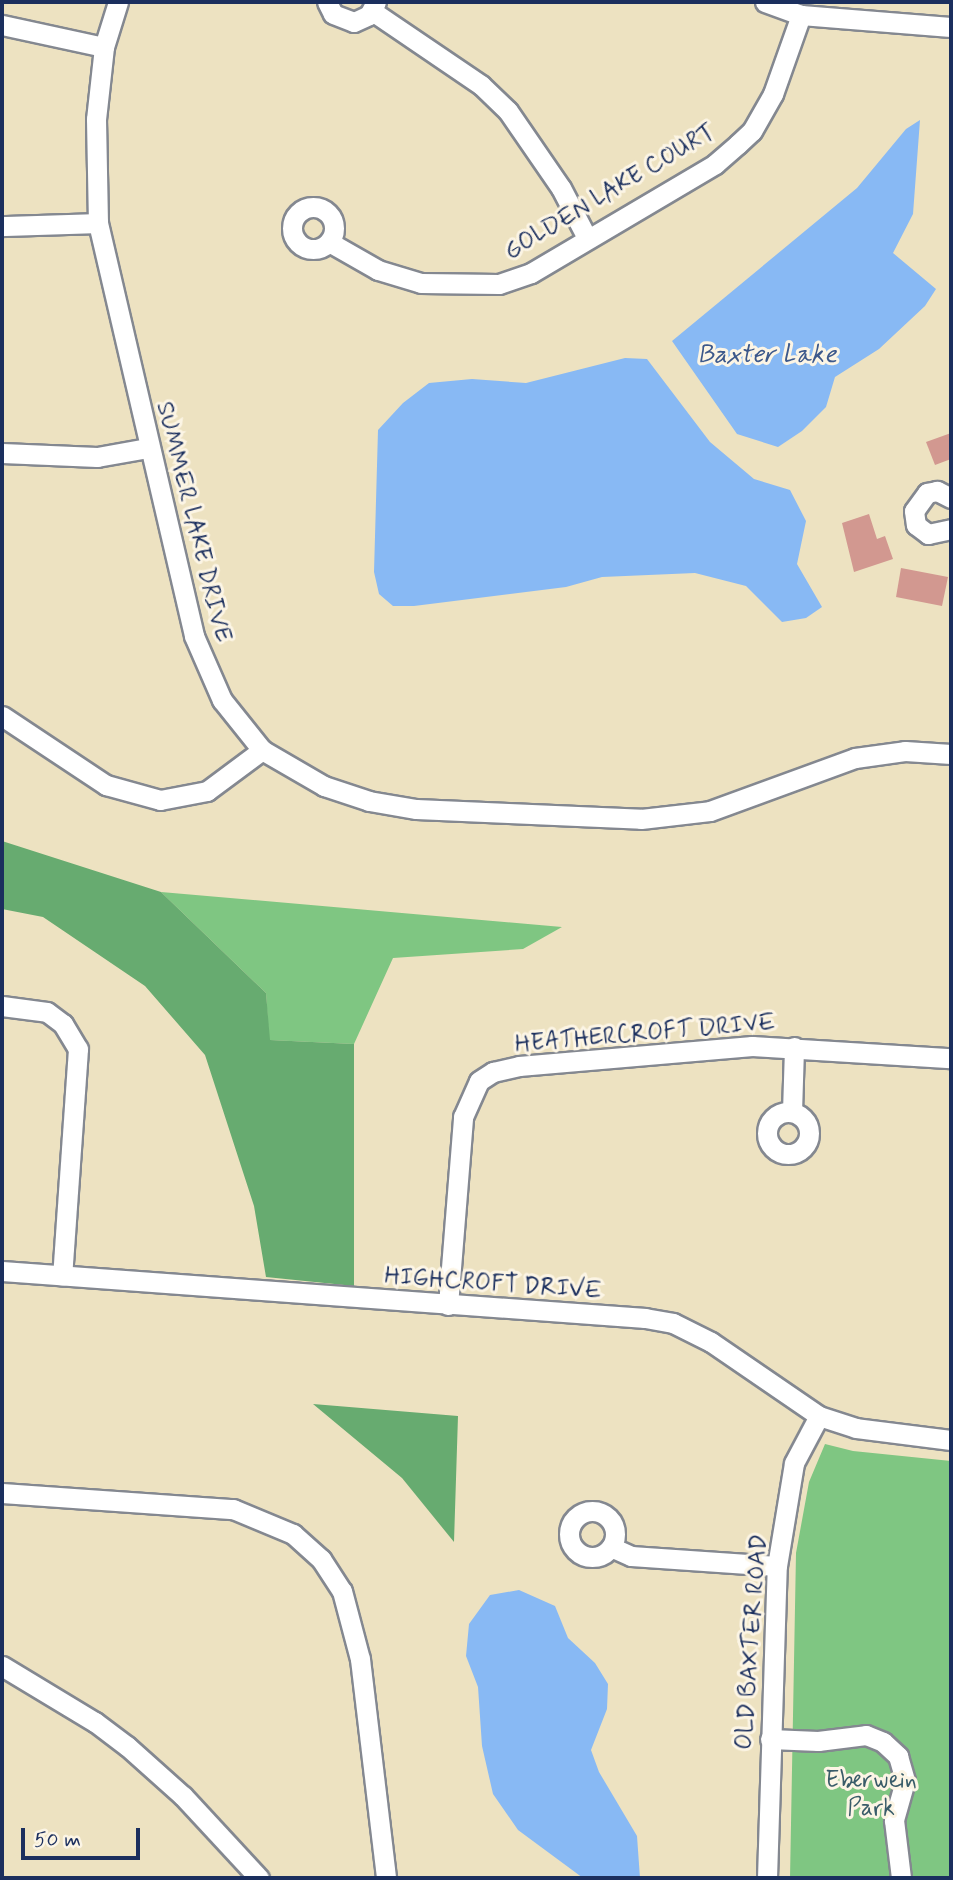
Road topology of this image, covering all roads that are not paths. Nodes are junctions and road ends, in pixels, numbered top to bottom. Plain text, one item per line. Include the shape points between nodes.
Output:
1 (118, 2) edge
2 (327, 2) edge
3 (765, 2) edge
4 (374, 7) edge
5 (801, 15) junction
6 (2, 25) edge
7 (951, 27) edge
8 (104, 47) junction
9 (98, 223) junction
10 (2, 226) edge
11 (587, 238) junction
12 (329, 242) dead end
13 (148, 448) junction
14 (2, 453) edge
15 (951, 498) edge
16 (951, 529) edge
17 (2, 716) edge
18 (262, 750) junction
19 (951, 754) edge
20 (2, 1006) edge
21 (794, 1047) junction
22 (951, 1058) edge
23 (792, 1112) dead end
24 (2, 1271) edge
25 (62, 1275) junction
26 (448, 1305) junction
27 (819, 1416) junction
28 (951, 1440) edge
29 (2, 1493) edge
30 (611, 1547) dead end
31 (778, 1566) junction
32 (2, 1666) edge
33 (770, 1739) junction
34 (259, 1878) edge
35 (386, 1878) edge
36 (767, 1878) edge
37 (901, 1878) edge

1 - 8 street, SUMMER LAKE DRIVE
2 - 4 street via 333,14 348,22 362,20
3 - 5 street
4 - 11 street via 481,85 508,111 561,188
5 - 7 street
5 - 11 street, GOLDEN LAKE COURT via 781,75 752,131 715,164
6 - 8 street
8 - 9 street, SUMMER LAKE DRIVE via 96,119
9 - 10 street
9 - 13 street, SUMMER LAKE DRIVE
11 - 12 street, GOLDEN LAKE COURT via 531,273 475,286 401,278
13 - 14 street via 97,457
13 - 18 street, SUMMER LAKE DRIVE via 203,665 222,700
15 - 16 street via 937,491 927,493 914,511 916,525 928,534
17 - 18 street via 106,785 160,800 207,791
18 - 19 street, SUMMER LAKE DRIVE via 324,786 369,801 416,809 641,819 710,811 855,758 905,751
20 - 25 street via 36,1008 64,1024 78,1049
21 - 22 street, HEATHERCROFT DRIVE
21 - 23 street, HEATHERCROFT DRIVE
21 - 26 street, HEATHERCROFT DRIVE via 752,1046 519,1066 479,1081 463,1117
24 - 25 street, HIGHCROFT DRIVE
25 - 26 street, HIGHCROFT DRIVE
26 - 27 street, HIGHCROFT DRIVE via 673,1323 711,1342
27 - 28 street, HIGHCROFT DRIVE via 856,1429
27 - 31 street, OLD BAXTER ROAD via 794,1463
29 - 35 street via 233,1509 293,1534 321,1559 342,1591 360,1659
30 - 31 street via 631,1556
31 - 33 street, OLD BAXTER ROAD
32 - 34 street via 127,1746 183,1796
33 - 36 street, OLD BAXTER ROAD
33 - 37 street via 818,1741 866,1735 898,1756 905,1781 894,1820

